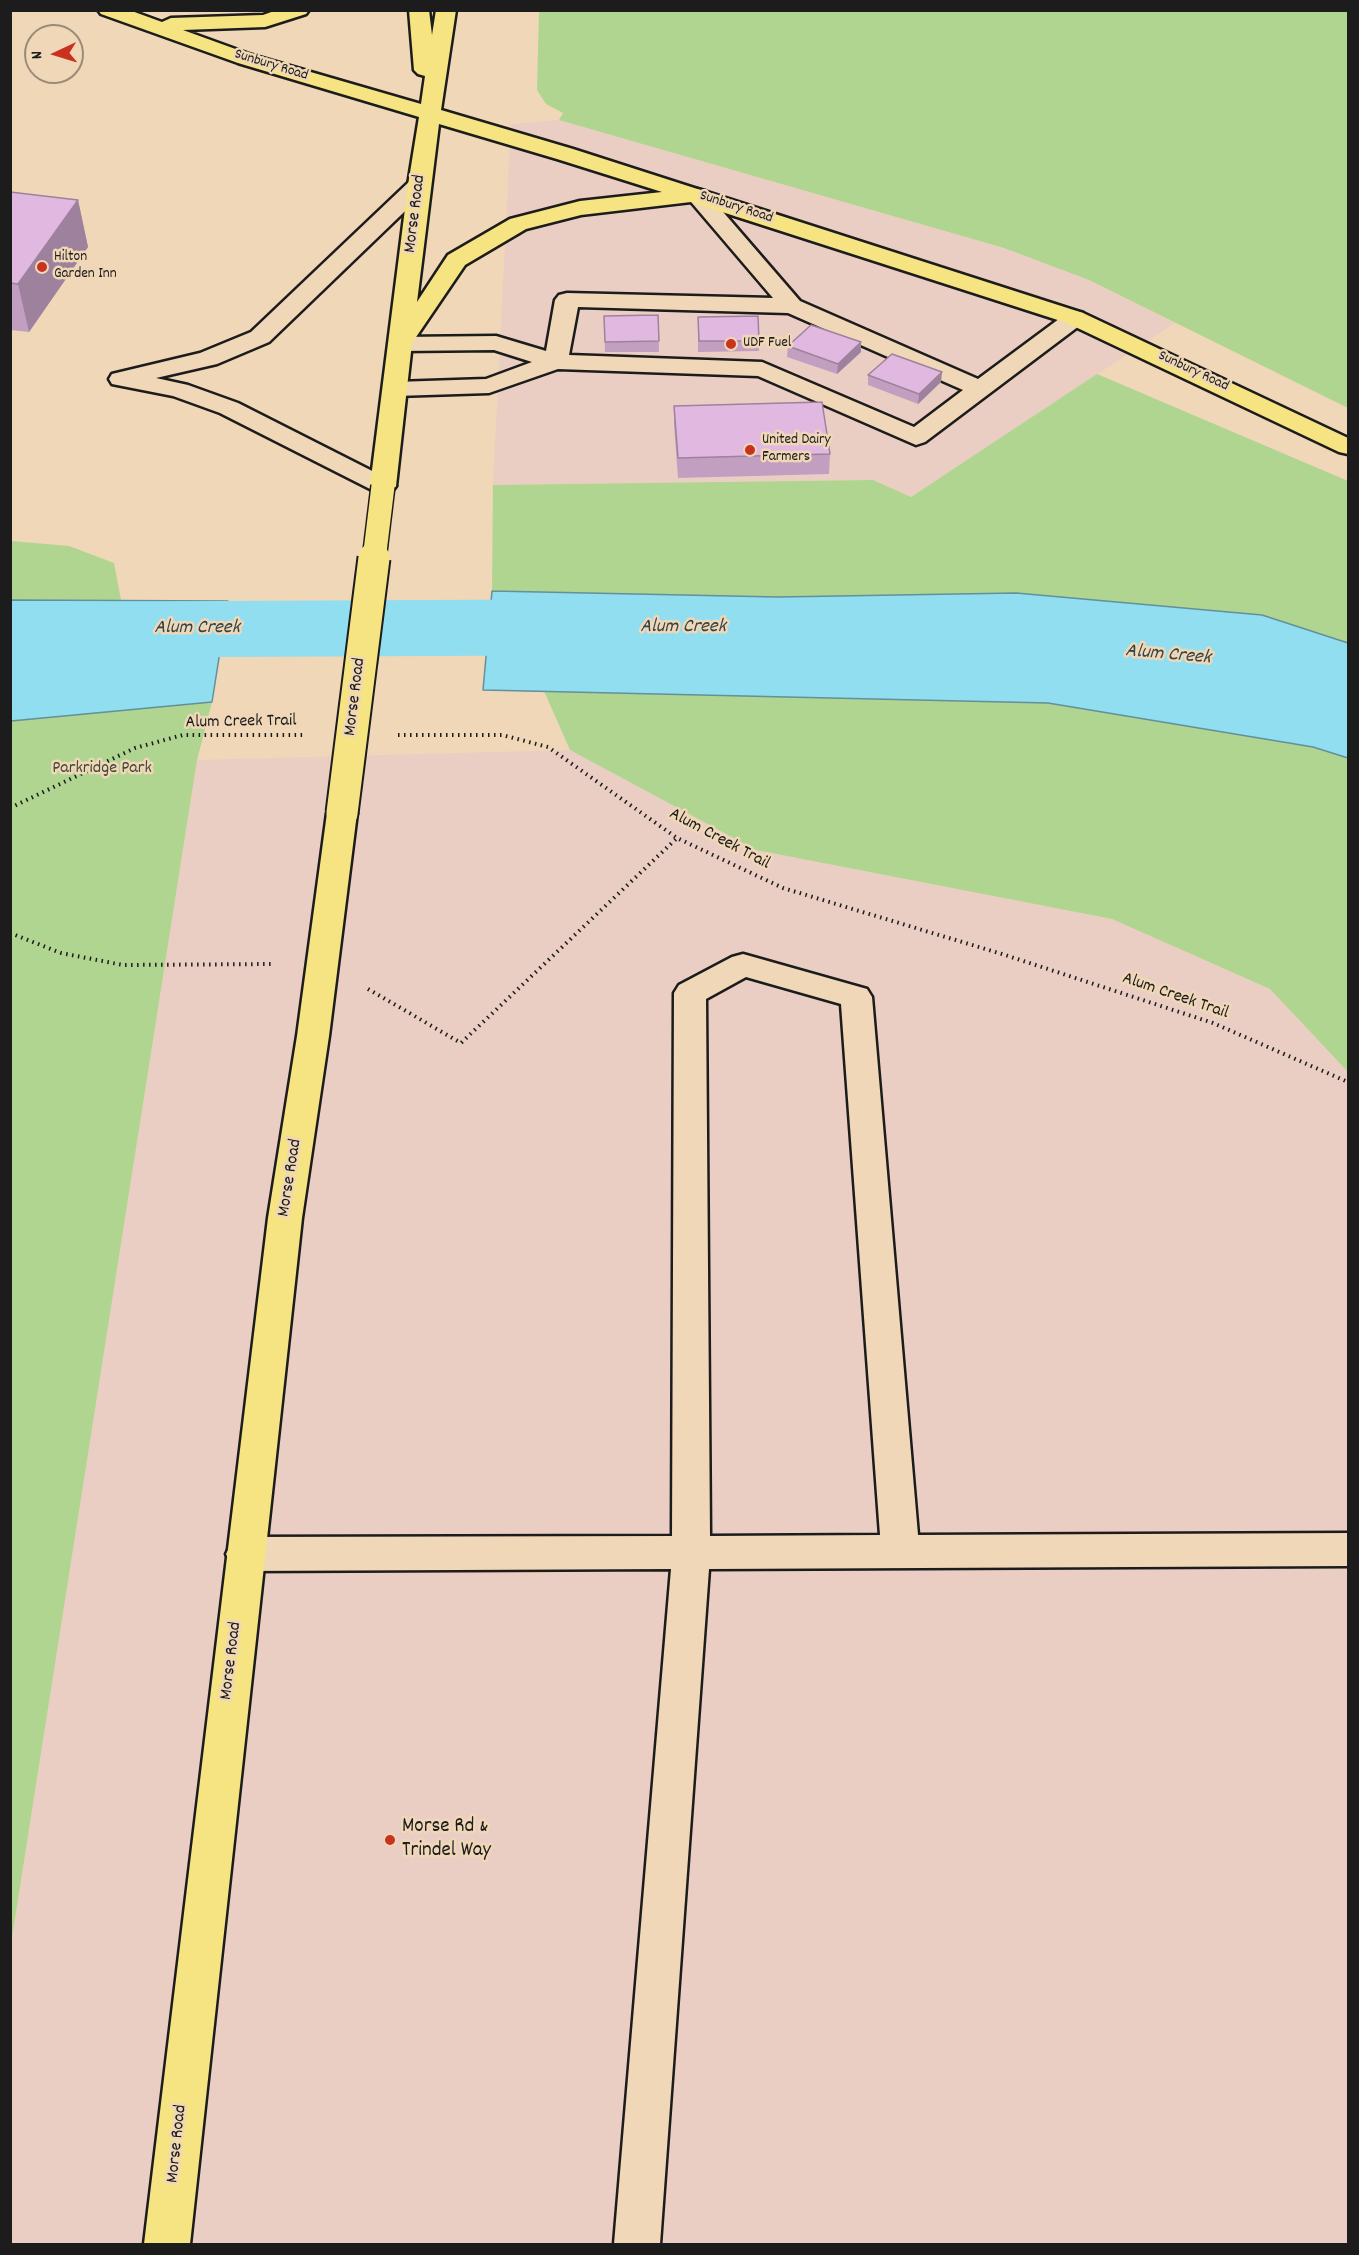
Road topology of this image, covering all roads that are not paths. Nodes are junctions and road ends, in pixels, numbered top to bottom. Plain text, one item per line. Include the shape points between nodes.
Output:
1 (108, 10) edge
2 (299, 10) edge
3 (419, 10) edge
4 (446, 10) edge
5 (149, 25) junction
6 (430, 114) junction
7 (419, 185) junction
8 (697, 196) junction
9 (792, 306) junction
10 (1075, 318) junction
11 (400, 344) junction
12 (556, 362) junction
13 (396, 389) junction
14 (980, 389) junction
15 (1348, 447) edge
16 (383, 486) junction
17 (1348, 1550) edge
18 (900, 1551) junction
19 (691, 1553) junction
20 (244, 1554) junction
21 (167, 2244) edge
22 (637, 2244) edge

1 - 5 main road, Sunbury Road
2 - 5 main road via 265,21
3 - 6 main road, Morse Road
4 - 6 main road, Morse Road
5 - 6 main road, Sunbury Road via 245,59
6 - 7 main road, Morse Road
6 - 8 main road, Sunbury Road
7 - 11 main road, Morse Road
7 - 16 lane via 261,337 208,358 121,379 179,390 229,408
8 - 9 lane
8 - 10 main road, Sunbury Road
8 - 11 main road via 580,208 518,224 456,260
9 - 12 lane via 567,300
9 - 14 lane
10 - 14 lane
10 - 15 main road, Sunbury Road
11 - 12 lane via 496,343
11 - 13 main road, Morse Road
12 - 13 lane via 489,386
12 - 14 lane via 762,369 916,437
13 - 16 main road, Morse Road
16 - 20 main road, Morse Road, bridge
17 - 18 lane
18 - 19 lane
18 - 19 lane via 856,997 743,965 690,993
19 - 20 lane
19 - 22 lane
20 - 21 main road, Morse Road

